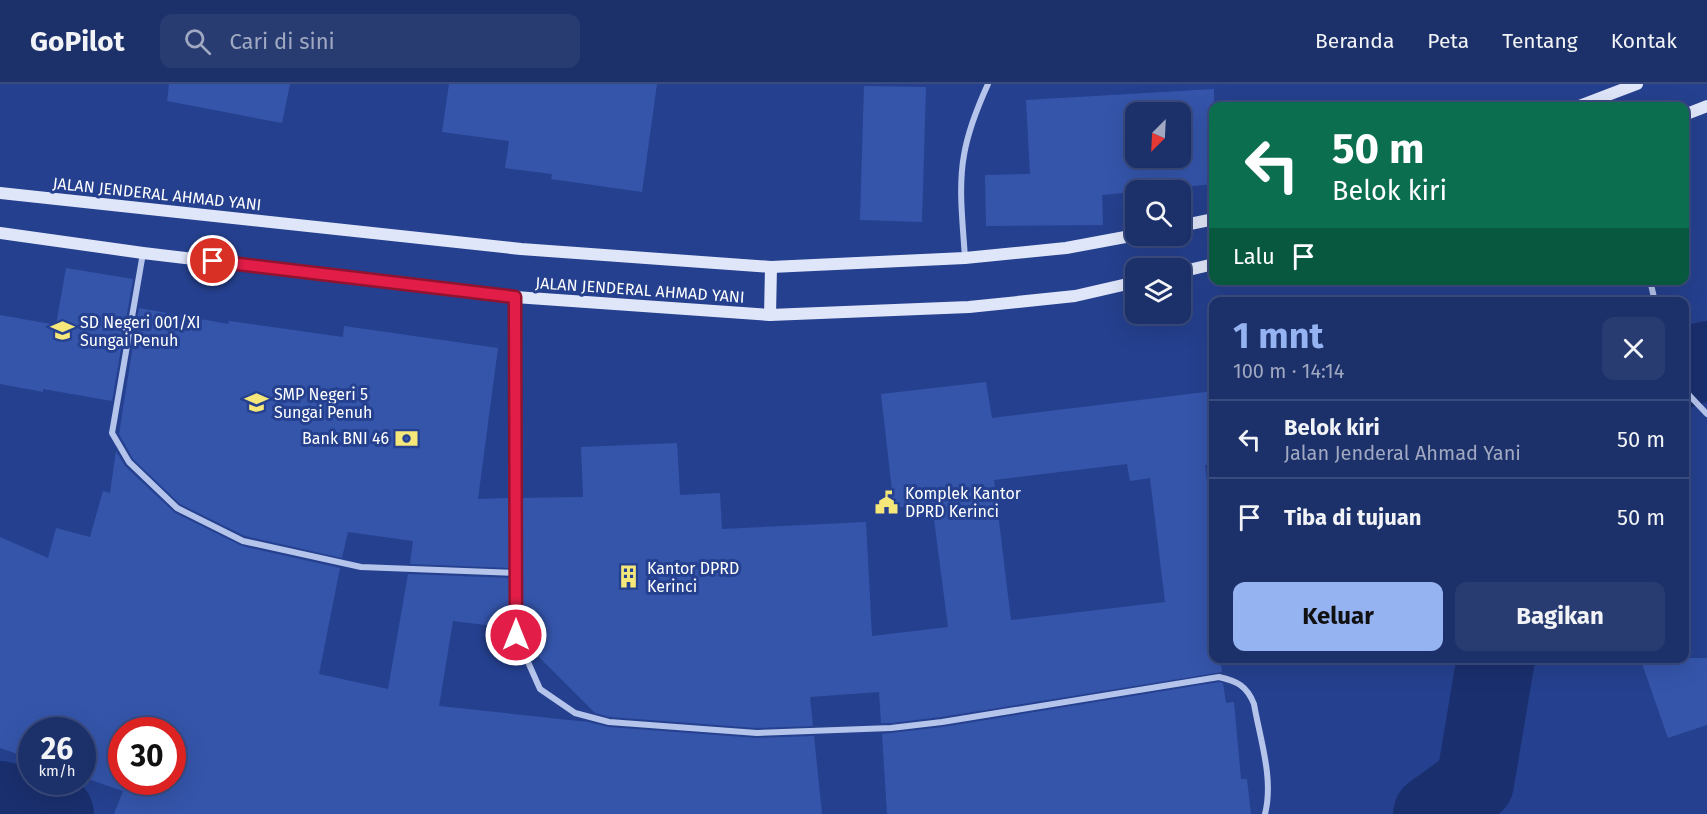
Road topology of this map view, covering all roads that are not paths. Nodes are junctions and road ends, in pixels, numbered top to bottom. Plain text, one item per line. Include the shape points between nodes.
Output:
1 (988, 84) edge
2 (1637, 84) edge
3 (1589, 102) edge
4 (1707, 106) edge
5 (1689, 113) edge
6 (0, 193) edge
7 (1209, 220) edge
8 (1191, 224) edge
9 (0, 233) edge
10 (1125, 236) edge
11 (143, 253) junction
12 (965, 258) junction
13 (1209, 265) edge
14 (771, 267) junction
15 (1191, 269) edge
16 (1125, 285) edge
17 (515, 297) junction
18 (770, 315) junction
19 (1689, 395) edge
20 (1707, 414) edge
21 (516, 573) junction
22 (1265, 814) edge

1 - 12 street via 964,156
2 - 3 main road
4 - 5 main road
6 - 14 main road, JALAN JENDERAL AHMAD YANI via 521,249
7 - 8 main road
9 - 11 main road, JALAN JENDERAL AHMAD YANI
10 - 12 main road, JALAN JENDERAL AHMAD YANI via 1066,248
11 - 17 main road, JALAN JENDERAL AHMAD YANI
11 - 21 street via 112,433 129,462 177,508 243,541 362,567
12 - 14 main road, JALAN JENDERAL AHMAD YANI
13 - 15 main road
14 - 18 main road
16 - 18 main road, JALAN JENDERAL AHMAD YANI via 1075,296 969,307
17 - 18 main road, JALAN JENDERAL AHMAD YANI
17 - 21 street
19 - 20 street
21 - 22 street via 516,635 540,689 576,713 609,722 757,732 891,728 1219,676 1242,685 1254,704 1268,783

